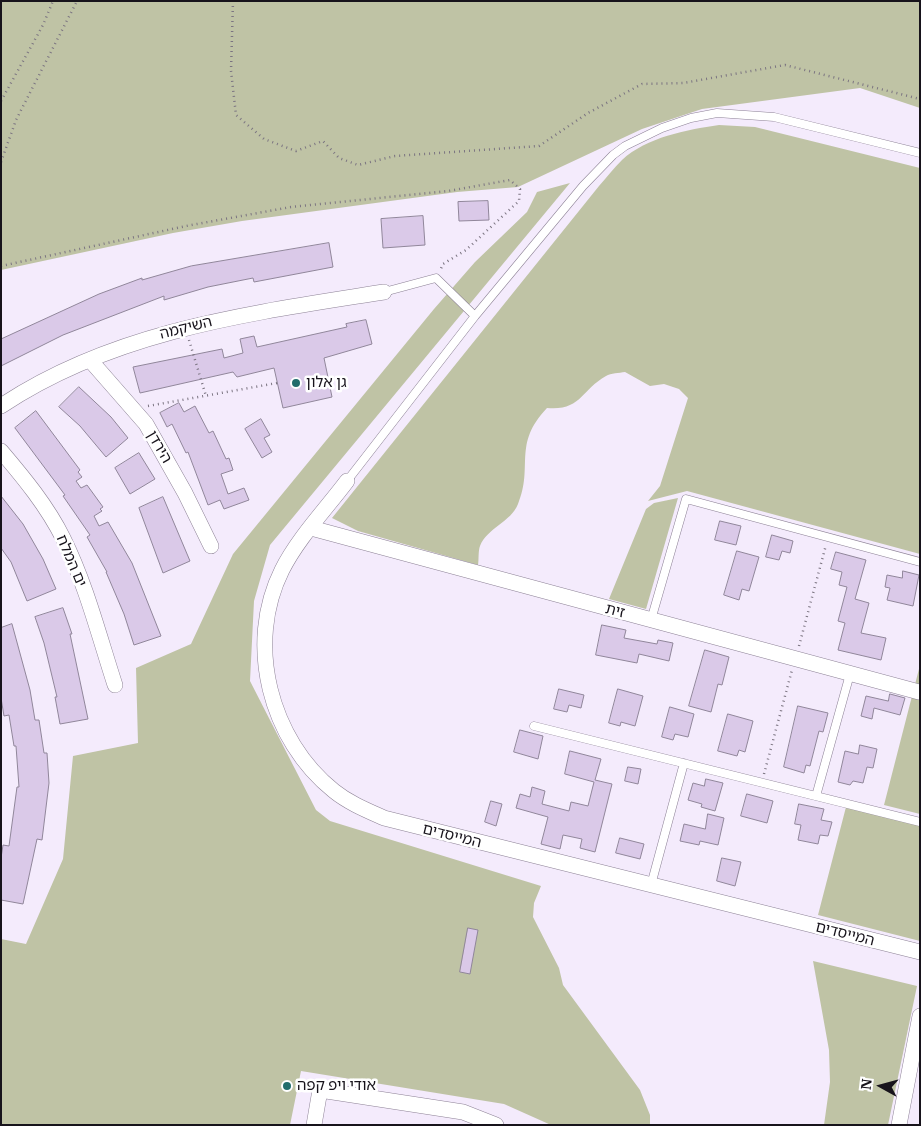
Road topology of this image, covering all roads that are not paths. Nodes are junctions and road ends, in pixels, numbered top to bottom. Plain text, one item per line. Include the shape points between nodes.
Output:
1 (920, 153) edge
2 (384, 292) joint
3 (475, 316) junction
4 (90, 360) junction
5 (1, 406) edge
6 (1, 451) edge
7 (347, 481) joint
8 (311, 528) junction
9 (211, 546) dead end
10 (920, 562) edge
11 (651, 621) junction
12 (850, 674) junction
13 (115, 685) dead end
14 (919, 692) edge
15 (534, 726) dead end
16 (684, 763) junction
17 (816, 796) junction
18 (920, 822) edge
19 (651, 885) junction
20 (920, 952) edge
21 (920, 1016) edge
22 (314, 1125) edge
23 (496, 1125) edge
24 (899, 1125) edge

1 - 3 lane via 774,118 717,113 662,128 613,154
2 - 3 lane via 436,278
2 - 4 street, השיקמה via 185,327 134,341
3 - 7 lane
4 - 5 street, השיקמה
4 - 9 street, הירדן via 135,409 163,453
6 - 13 street, ים המלח via 43,505 63,538 79,575
7 - 8 street, המייסדים
8 - 11 street, זית
8 - 19 street, המייסדים via 282,570 264,632 265,661 276,708 315,773 355,806 384,818
10 - 11 lane via 686,499
11 - 12 street, זית
12 - 14 street, זית
12 - 17 lane
15 - 16 lane
16 - 17 lane
16 - 19 lane
17 - 18 lane
19 - 20 street, המייסדים
21 - 24 street
22 - 23 street via 320,1090 463,1112

